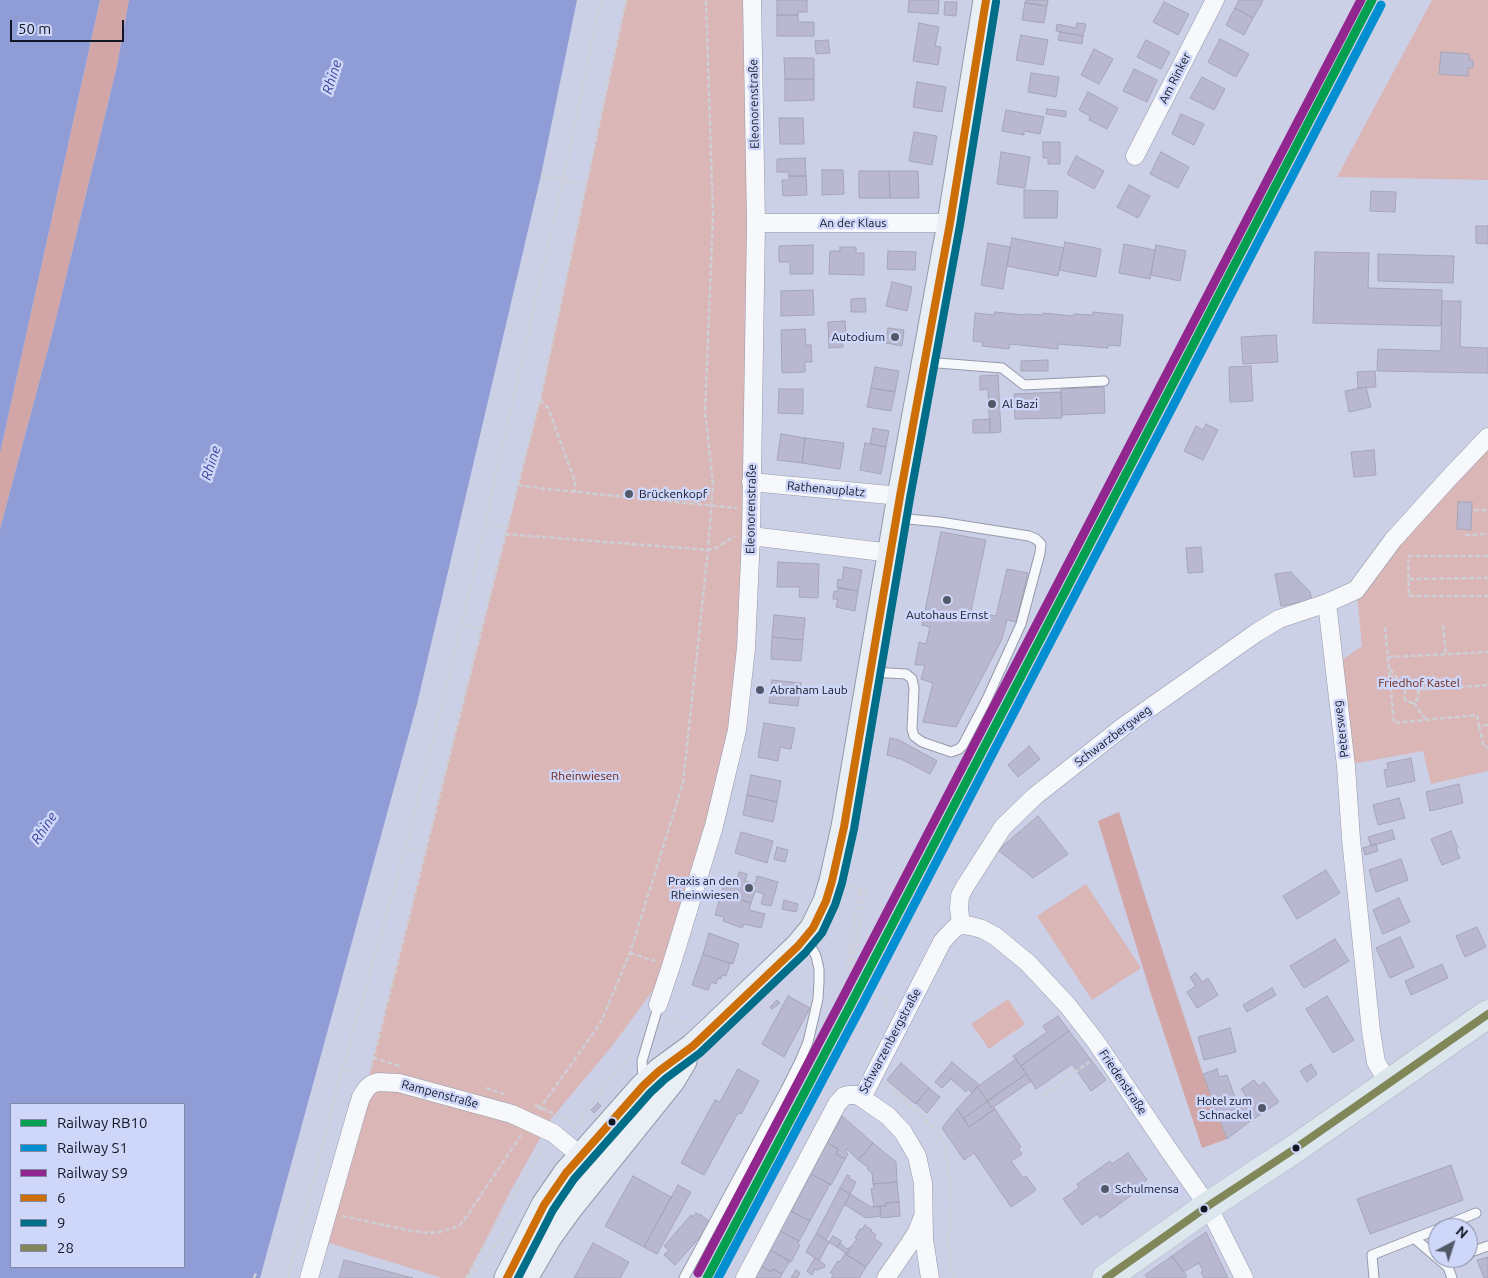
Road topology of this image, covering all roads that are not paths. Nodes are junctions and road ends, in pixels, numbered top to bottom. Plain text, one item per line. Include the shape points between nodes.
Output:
1 (752, 0) edge
2 (986, 0) edge
3 (1215, 0) edge
4 (1136, 156) dead end
5 (756, 223) junction
6 (950, 223) junction
7 (925, 362) junction
8 (1104, 381) dead end
9 (1488, 437) edge
10 (751, 482) junction
11 (898, 507) junction
12 (751, 536) junction
13 (891, 553) junction
14 (1327, 603) junction
15 (871, 672) junction
16 (961, 925) junction
17 (806, 936) junction
18 (657, 1009) joint
19 (1488, 1014) edge
20 (701, 1039) junction
21 (1389, 1084) junction
22 (643, 1086) junction
23 (862, 1098) junction
24 (617, 1148) junction
25 (581, 1156) junction
26 (1208, 1206) junction
27 (570, 1208) junction
28 (924, 1209) junction
29 (1476, 1213) dead end
30 (1464, 1218) edge
31 (1428, 1232) edge
32 (1414, 1238) junction
33 (1428, 1250) edge
34 (309, 1278) edge
35 (507, 1278) edge
36 (526, 1278) edge
37 (684, 1278) edge
38 (745, 1278) edge
39 (886, 1278) edge
40 (930, 1278) edge
41 (1106, 1278) edge
42 (1244, 1278) edge
43 (1374, 1278) edge

1 - 5 street, Eleonorenstraße
2 - 6 main road
3 - 4 street, Am Rinker
5 - 6 street, An der Klaus
5 - 10 street, Eleonorenstraße
6 - 7 main road
7 - 8 lane via 1002,368 1024,385
7 - 11 main road
9 - 14 street via 1394,540 1356,590
10 - 11 street, Rathenauplatz
10 - 12 street, Eleonorenstraße
11 - 13 main road
11 - 15 lane via 940,522 1029,536 1041,544 1040,553 1021,624 987,699 959,749 951,752 914,736 912,679 906,674
12 - 13 street
12 - 18 street, Eleonorenstraße via 746,648 737,730 714,826
13 - 15 main road
14 - 16 street, Schwarzbergweg via 1279,619 1256,633 1124,726 1035,796 1003,827 964,888 959,908
14 - 21 street, Petersweg via 1371,1031 1376,1062
15 - 17 main road via 832,881 820,915
16 - 23 street, Schwarzenbergstraße via 942,942
16 - 26 street, Friedenstraße via 982,929 995,936 1028,963 1068,1006
17 - 20 main road
17 - 37 lane via 819,969 818,999 808,1042 778,1105
18 - 22 lane via 642,1060
19 - 21 main road
20 - 22 main road
20 - 24 main road
21 - 26 main road
22 - 25 main road
23 - 28 street via 888,1116 910,1143 920,1168
23 - 38 street, Schwarzenbergstraße via 844,1096 837,1104
24 - 25 street
24 - 27 main road
25 - 27 street
25 - 34 street, Rampenstraße via 553,1133 512,1114 399,1082 368,1082 355,1116
25 - 35 main road via 544,1205
26 - 41 main road
26 - 42 street, Friedenstraße
27 - 36 main road
28 - 39 street via 917,1232
28 - 40 street via 924,1239
29 - 30 lane
31 - 32 lane
32 - 33 lane
32 - 43 lane via 1372,1255

